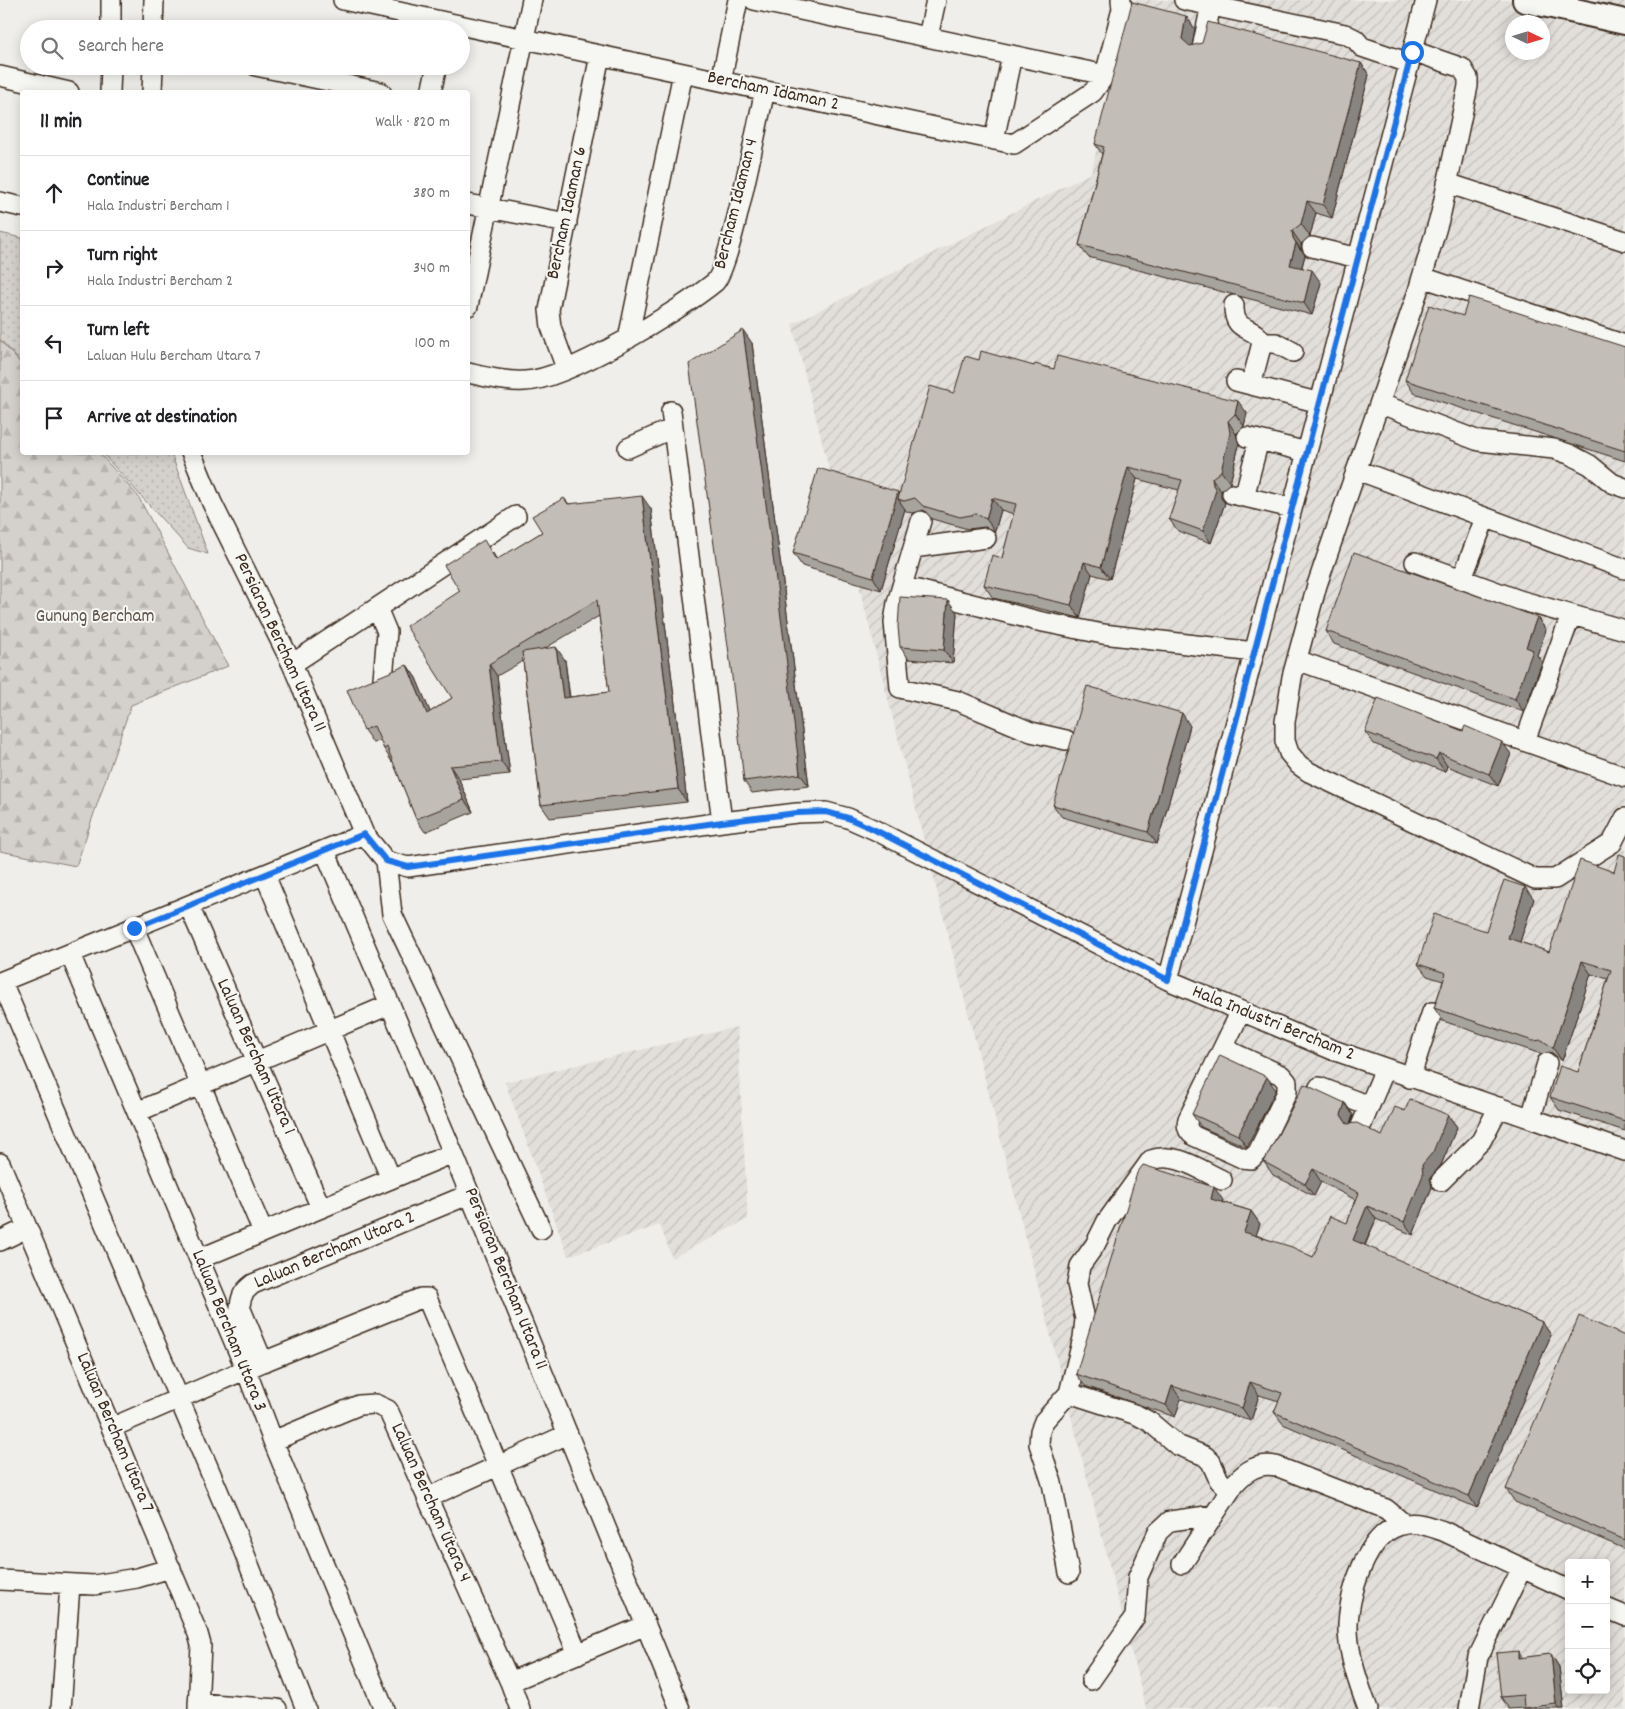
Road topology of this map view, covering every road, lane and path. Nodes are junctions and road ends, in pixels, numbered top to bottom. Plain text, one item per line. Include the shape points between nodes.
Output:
1 (111, 0) edge
2 (154, 0) edge
3 (343, 0) edge
4 (532, 0) edge
5 (738, 0) edge
6 (754, 0) edge
7 (936, 0) edge
8 (1121, 0) edge
9 (1184, 0) edge
10 (1426, 0) edge
11 (1525, 0) edge
12 (1212, 3) edge
13 (111, 20) edge
14 (153, 20) edge
15 (425, 20) edge
16 (1625, 22) edge
17 (470, 29) edge
18 (928, 37) junction
19 (524, 39) junction
20 (1202, 48) edge
21 (600, 55) junction
22 (1012, 55) junction
23 (1411, 57) junction
24 (683, 73) junction
25 (111, 75) edge
26 (153, 75) edge
27 (299, 75) edge
28 (435, 75) edge
29 (1105, 75) junction
30 (0, 76) edge
31 (721, 81) junction
32 (60, 90) edge
33 (110, 90) edge
34 (152, 90) edge
35 (371, 90) edge
36 (431, 90) edge
37 (765, 91) junction
38 (994, 140) junction
39 (1447, 183) junction
40 (0, 202) edge
41 (470, 204) edge
42 (20, 207) edge
43 (488, 208) junction
44 (567, 223) junction
45 (1625, 241) edge
46 (1312, 247) dead end
47 (1358, 258) junction
48 (1422, 277) junction
49 (470, 296) edge
50 (1234, 305) dead end
51 (628, 339) junction
52 (1262, 343) junction
53 (1625, 345) edge
54 (1292, 352) dead end
55 (566, 368) junction
56 (470, 373) edge
57 (1320, 403) junction
58 (1381, 404) junction
59 (628, 448) dead end
60 (1307, 452) junction
61 (192, 455) edge
62 (1357, 470) junction
63 (1625, 488) edge
64 (1292, 508) junction
65 (516, 516) dead end
66 (1485, 518) junction
67 (921, 521) dead end
68 (986, 538) dead end
69 (913, 548) junction
70 (1415, 562) dead end
71 (1625, 570) edge
72 (1462, 579) junction
73 (902, 586) junction
74 (377, 608) junction
75 (1571, 615) junction
76 (1625, 630) edge
77 (1254, 652) junction
78 (1297, 660) junction
79 (292, 664) junction
80 (383, 679) edge
81 (1066, 740) dead end
82 (1525, 741) junction
83 (1625, 777) edge
84 (1625, 818) edge
85 (722, 822) junction
86 (364, 834) junction
87 (324, 851) junction
88 (386, 861) junction
89 (264, 875) junction
90 (189, 906) junction
91 (134, 928) junction
92 (70, 954) junction
93 (1168, 980) junction
94 (1, 982) edge
95 (389, 1005) junction
96 (1241, 1011) junction
97 (1432, 1012) dead end
98 (328, 1031) junction
99 (1223, 1048) junction
100 (257, 1061) junction
101 (1547, 1063) dead end
102 (1385, 1069) junction
103 (1410, 1078) junction
104 (201, 1085) junction
105 (1319, 1087) dead end
106 (1369, 1106) junction
107 (1499, 1107) junction
108 (137, 1112) junction
109 (1531, 1118) junction
110 (1361, 1126) edge
111 (1625, 1151) edge
112 (453, 1152) junction
113 (0, 1163) edge
114 (391, 1179) junction
115 (1222, 1180) dead end
116 (1441, 1181) dead end
117 (470, 1194) junction
118 (321, 1208) junction
119 (27, 1228) junction
120 (541, 1229) dead end
121 (262, 1232) junction
122 (0, 1241) edge
123 (199, 1259) junction
124 (255, 1366) junction
125 (1068, 1393) junction
126 (178, 1399) junction
127 (112, 1427) junction
128 (568, 1434) junction
129 (273, 1441) junction
130 (497, 1466) junction
131 (1230, 1491) junction
132 (427, 1498) junction
133 (1214, 1515) junction
134 (1404, 1524) junction
135 (1182, 1564) dead end
136 (171, 1568) junction
137 (1522, 1568) junction
138 (1069, 1572) dead end
139 (0, 1580) edge
140 (70, 1585) junction
141 (1565, 1588) edge
142 (1610, 1610) edge
143 (1625, 1616) edge
144 (646, 1625) junction
145 (578, 1654) junction
146 (1091, 1680) dead end
147 (510, 1682) junction
148 (198, 1706) edge
149 (61, 1709) edge
150 (277, 1709) edge
151 (306, 1709) edge
152 (384, 1709) edge
153 (520, 1709) edge
154 (680, 1709) edge
155 (1368, 1709) edge
156 (1469, 1709) edge

1 - 13 street
2 - 14 street
3 - 15 street, Bercham Idaman 2
4 - 19 street
5 - 31 street
6 - 18 street
7 - 18 street
8 - 29 street, Bercham Idaman 2 via 1122,9
9 - 12 street
10 - 23 street
11 - 16 main road
12 - 20 street
12 - 23 street via 1345,34 1362,47
17 - 19 street, Bercham Idaman 2
18 - 22 street
19 - 21 street, Bercham Idaman 2
19 - 43 street
21 - 24 street, Bercham Idaman 2
21 - 44 street, Bercham Idaman 6
22 - 29 street
22 - 38 street
23 - 39 street via 1458,66 1468,78
23 - 47 street
24 - 31 street, Bercham Idaman 2
24 - 51 street
25 - 33 street
26 - 34 street
27 - 35 street
28 - 36 street
29 - 38 street, Bercham Idaman 2 via 1093,92 1014,144
30 - 32 street
31 - 37 street, Bercham Idaman 2
37 - 38 street, Bercham Idaman 2
37 - 51 street, Bercham Idaman 4 via 720,276
39 - 45 street
39 - 48 street
40 - 42 street
41 - 43 street
43 - 44 street
43 - 49 street
44 - 55 street, Bercham Idaman 6 via 549,310 551,327
46 - 47 street
47 - 57 street
48 - 53 street
48 - 58 street
50 - 52 street via 1239,326 1255,334
51 - 55 street, Bercham Idaman 4
52 - 54 street via 1276,343
52 - 57 street via 1243,383
55 - 56 street, Bercham Idaman 4 via 526,381
57 - 60 street
58 - 62 street
58 - 63 street via 1479,441 1569,454
59 - 85 street via 672,420
60 - 64 street
60 - 64 street via 1253,439 1238,496
61 - 79 street, Persiaran Bercham Utara 11 via 212,503
62 - 66 street
62 - 78 street via 1317,585
64 - 77 street
65 - 74 street
66 - 71 street
66 - 72 street
67 - 69 street
68 - 69 street
69 - 73 street
70 - 72 street
72 - 75 street
73 - 77 street via 1103,634
73 - 81 street via 894,622 900,688 958,701 1031,732
74 - 79 street
74 - 80 street via 387,632
75 - 76 street
75 - 82 street
77 - 93 street
78 - 82 street
78 - 84 street via 1285,722 1285,741 1289,753 1299,765 1318,776 1524,875 1546,881 1555,880 1612,843
79 - 86 street, Persiaran Bercham Utara 11
82 - 83 street
85 - 88 street, Hala Industri Bercham 2 via 408,867
85 - 93 street, Hala Industri Bercham 2 via 826,812 848,818
86 - 87 street
86 - 88 street
87 - 89 street
87 - 95 street, Persiaran Bercham Utara 11
88 - 120 street via 392,914
89 - 90 street
89 - 98 street
90 - 91 street
90 - 100 street, Laluan Bercham Utara 1
91 - 92 street
91 - 104 street
92 - 94 street
92 - 108 street, Laluan Bercham Utara 3
93 - 96 street, Hala Industri Bercham 2
94 - 126 street
95 - 98 street
95 - 112 street, Persiaran Bercham Utara 11
96 - 99 street
96 - 102 street, Hala Industri Bercham 2
97 - 103 street
98 - 100 street
98 - 114 street
99 - 99 street via 1188,1119 1187,1128 1190,1133 1242,1158 1251,1158 1258,1152 1287,1092 1287,1082 1281,1075
100 - 104 street
100 - 118 street, Laluan Bercham Utara 1
101 - 109 street
102 - 103 street, Hala Industri Bercham 2
102 - 106 street
103 - 107 street, Hala Industri Bercham 2
104 - 108 street
104 - 121 street
105 - 106 street
106 - 110 street
107 - 109 street, Hala Industri Bercham 2
107 - 116 street via 1481,1141
108 - 123 street, Laluan Bercham Utara 3
109 - 111 street, Hala Industri Bercham 2
112 - 114 street
112 - 117 street, Persiaran Bercham Utara 11
113 - 119 street, Laluan Bercham Utara 7
114 - 118 street
115 - 125 street via 1169,1157 1151,1160 1145,1167 1080,1266 1077,1284 1084,1313 1083,1338
117 - 124 street, Laluan Bercham Utara 2 via 245,1290 240,1306
117 - 128 street, Persiaran Bercham Utara 11
118 - 121 street
119 - 122 street
119 - 127 street, Laluan Bercham Utara 7
121 - 123 street
123 - 124 street, Laluan Bercham Utara 3
124 - 126 street
124 - 129 street, Laluan Bercham Utara 3
124 - 130 street via 426,1298
125 - 131 street via 1150,1422 1177,1445 1205,1456 1219,1480
125 - 138 street via 1044,1421 1039,1444 1052,1483
126 - 127 street
126 - 151 street via 242,1547
127 - 136 street, Laluan Bercham Utara 7
128 - 130 street
128 - 144 street, Persiaran Bercham Utara 11
129 - 132 street, Laluan Bercham Utara 4 via 359,1405 375,1404 388,1410
129 - 152 street, Laluan Bercham Utara 3
130 - 132 street
130 - 145 street
131 - 133 street
131 - 134 street via 1244,1473 1265,1464 1276,1466 1386,1509
132 - 147 street, Laluan Bercham Utara 4
133 - 135 street
133 - 146 street via 1170,1521 1158,1532 1138,1577 1135,1616
134 - 137 street via 1422,1524 1443,1531
134 - 155 street via 1370,1550 1352,1597 1348,1631 1354,1666
136 - 140 street via 112,1583
136 - 148 street, Laluan Bercham Utara 7 via 201,1645
137 - 141 street
137 - 156 street via 1478,1657
139 - 140 street
140 - 149 street
142 - 143 street
144 - 145 street
144 - 154 street, Persiaran Bercham Utara 11
145 - 147 street
147 - 153 street, Laluan Bercham Utara 4
148 - 150 street

